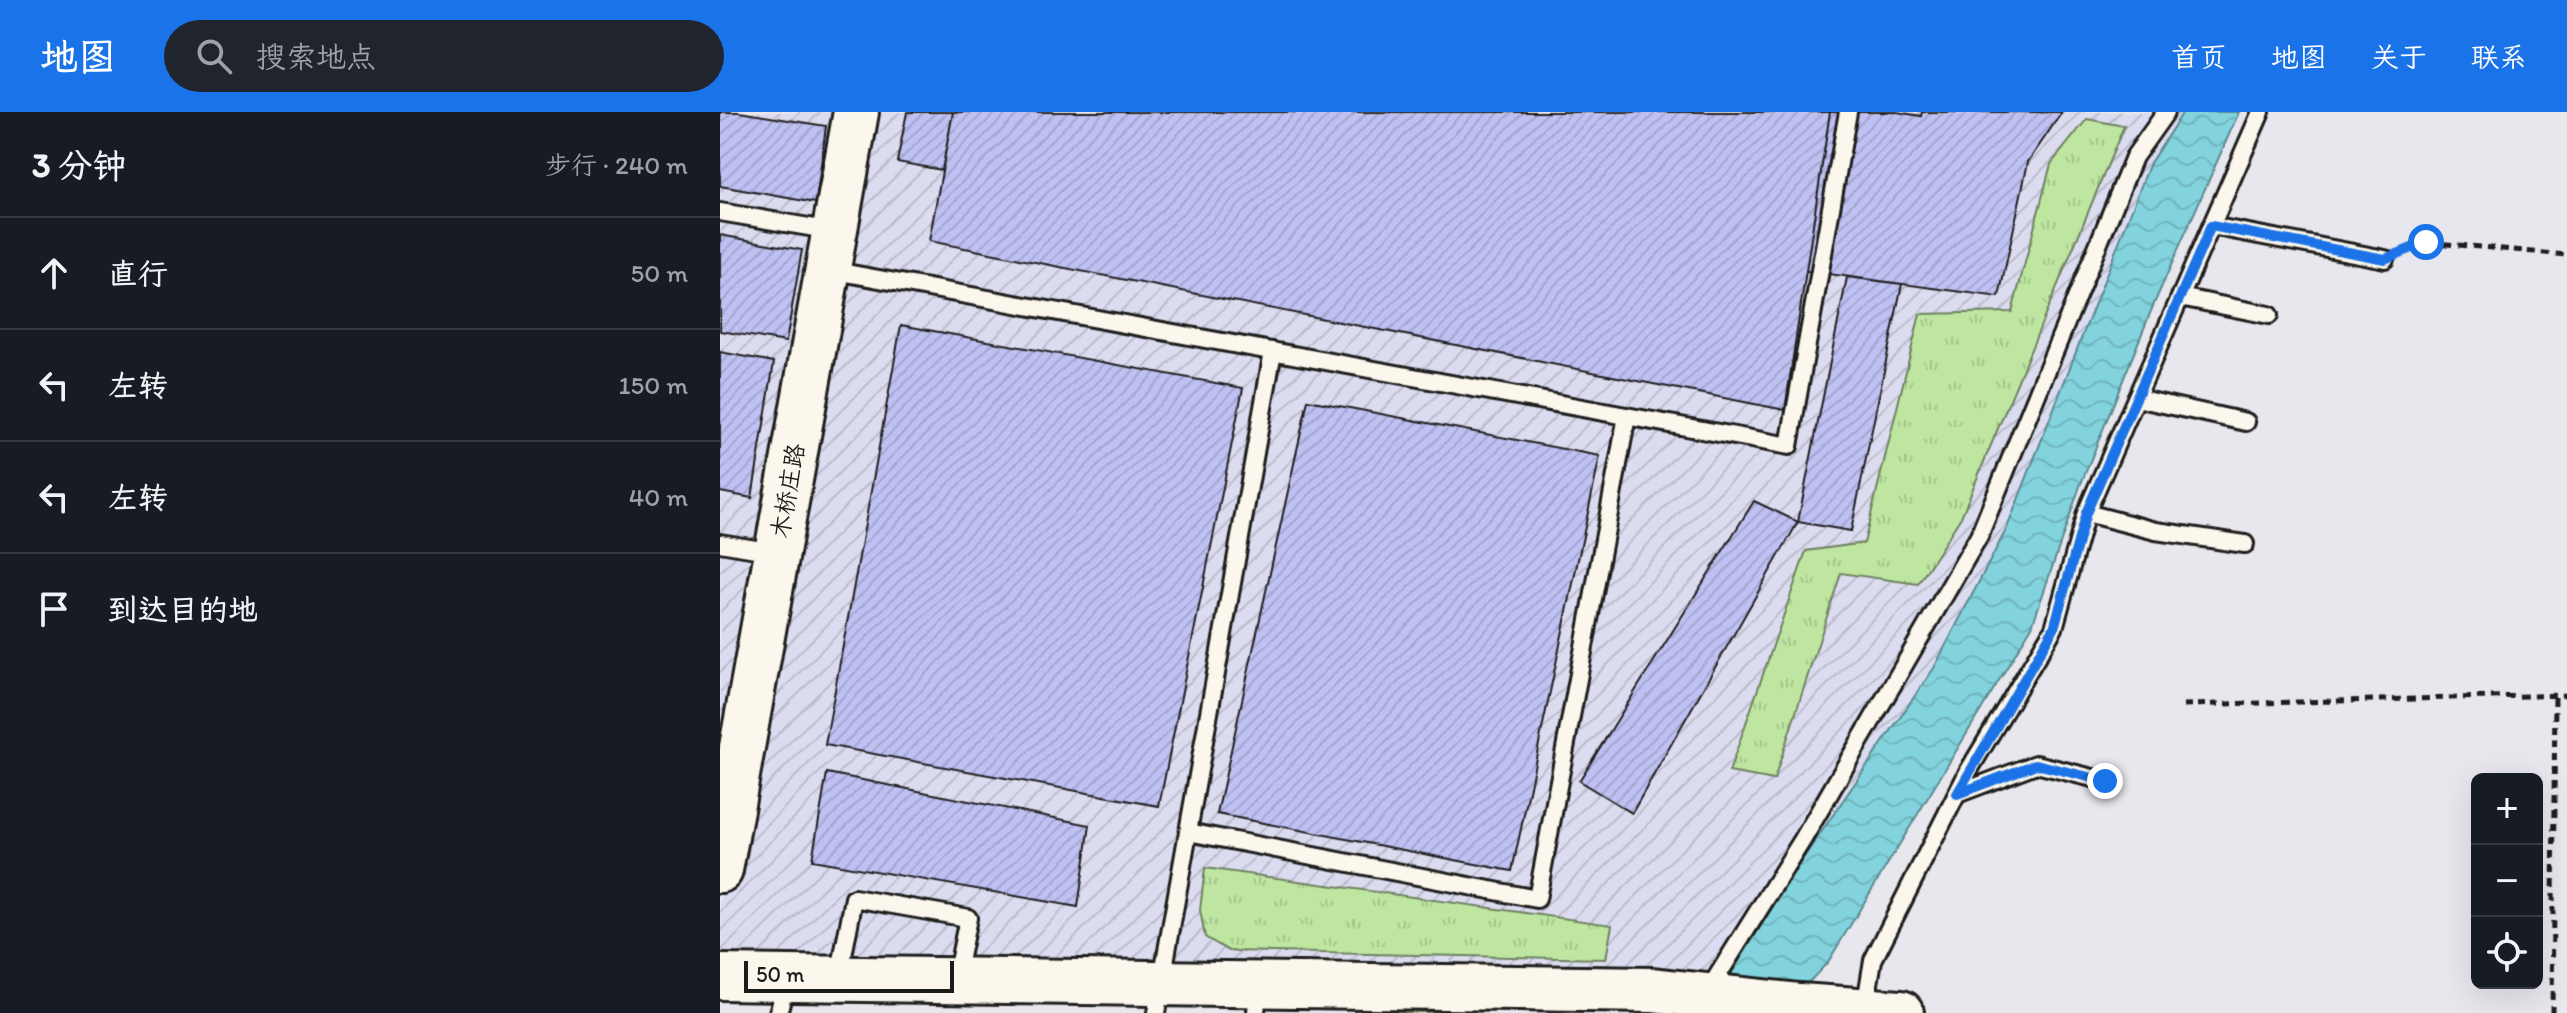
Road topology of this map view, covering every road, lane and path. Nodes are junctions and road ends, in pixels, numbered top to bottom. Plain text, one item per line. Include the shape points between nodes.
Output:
1 (856, 112) edge
2 (1848, 112) edge
3 (2166, 112) edge
4 (2261, 112) edge
5 (720, 212) edge
6 (2211, 226) junction
7 (831, 250) junction
8 (2567, 255) edge
9 (2385, 259) joint
10 (2180, 297) junction
11 (2269, 315) dead end
12 (1273, 351) junction
13 (2136, 398) junction
14 (1627, 416) junction
15 (2246, 422) dead end
16 (2086, 513) junction
17 (720, 543) edge
18 (2245, 544) dead end
19 (777, 553) junction
20 (2555, 695) junction
21 (2567, 695) edge
22 (2183, 705) dead end
23 (2105, 781) dead end
24 (1957, 794) junction
25 (1188, 832) junction
26 (720, 870) edge
27 (720, 977) edge
28 (838, 979) junction
29 (955, 981) junction
30 (783, 996) edge
31 (1710, 996) junction
32 (1159, 998) edge
33 (1257, 999) edge
34 (1884, 1012) edge
35 (2552, 1013) edge

1 - 7 street, 木桥庄路
2 - 14 lane via 1789,446
3 - 31 lane via 2134,157 1979,536
4 - 6 lane
5 - 7 lane
6 - 9 lane
6 - 10 lane
7 - 12 lane
7 - 19 street, 木桥庄路
8 - 9 path via 2426,242
10 - 11 lane
10 - 13 lane
12 - 14 lane
12 - 25 lane
13 - 15 lane
13 - 16 lane
14 - 25 lane via 1537,899
16 - 18 lane via 2156,531
16 - 24 lane via 2054,628
17 - 19 lane
19 - 26 street, 木桥庄路
20 - 21 path
20 - 22 path
20 - 35 path
23 - 24 lane via 2036,764
24 - 34 lane via 1873,960
25 - 32 lane
27 - 30 street
28 - 29 street
28 - 29 lane via 854,898 968,918
28 - 30 street
29 - 32 street
31 - 33 street via 1652,990 1340,993
31 - 34 street
32 - 33 street

